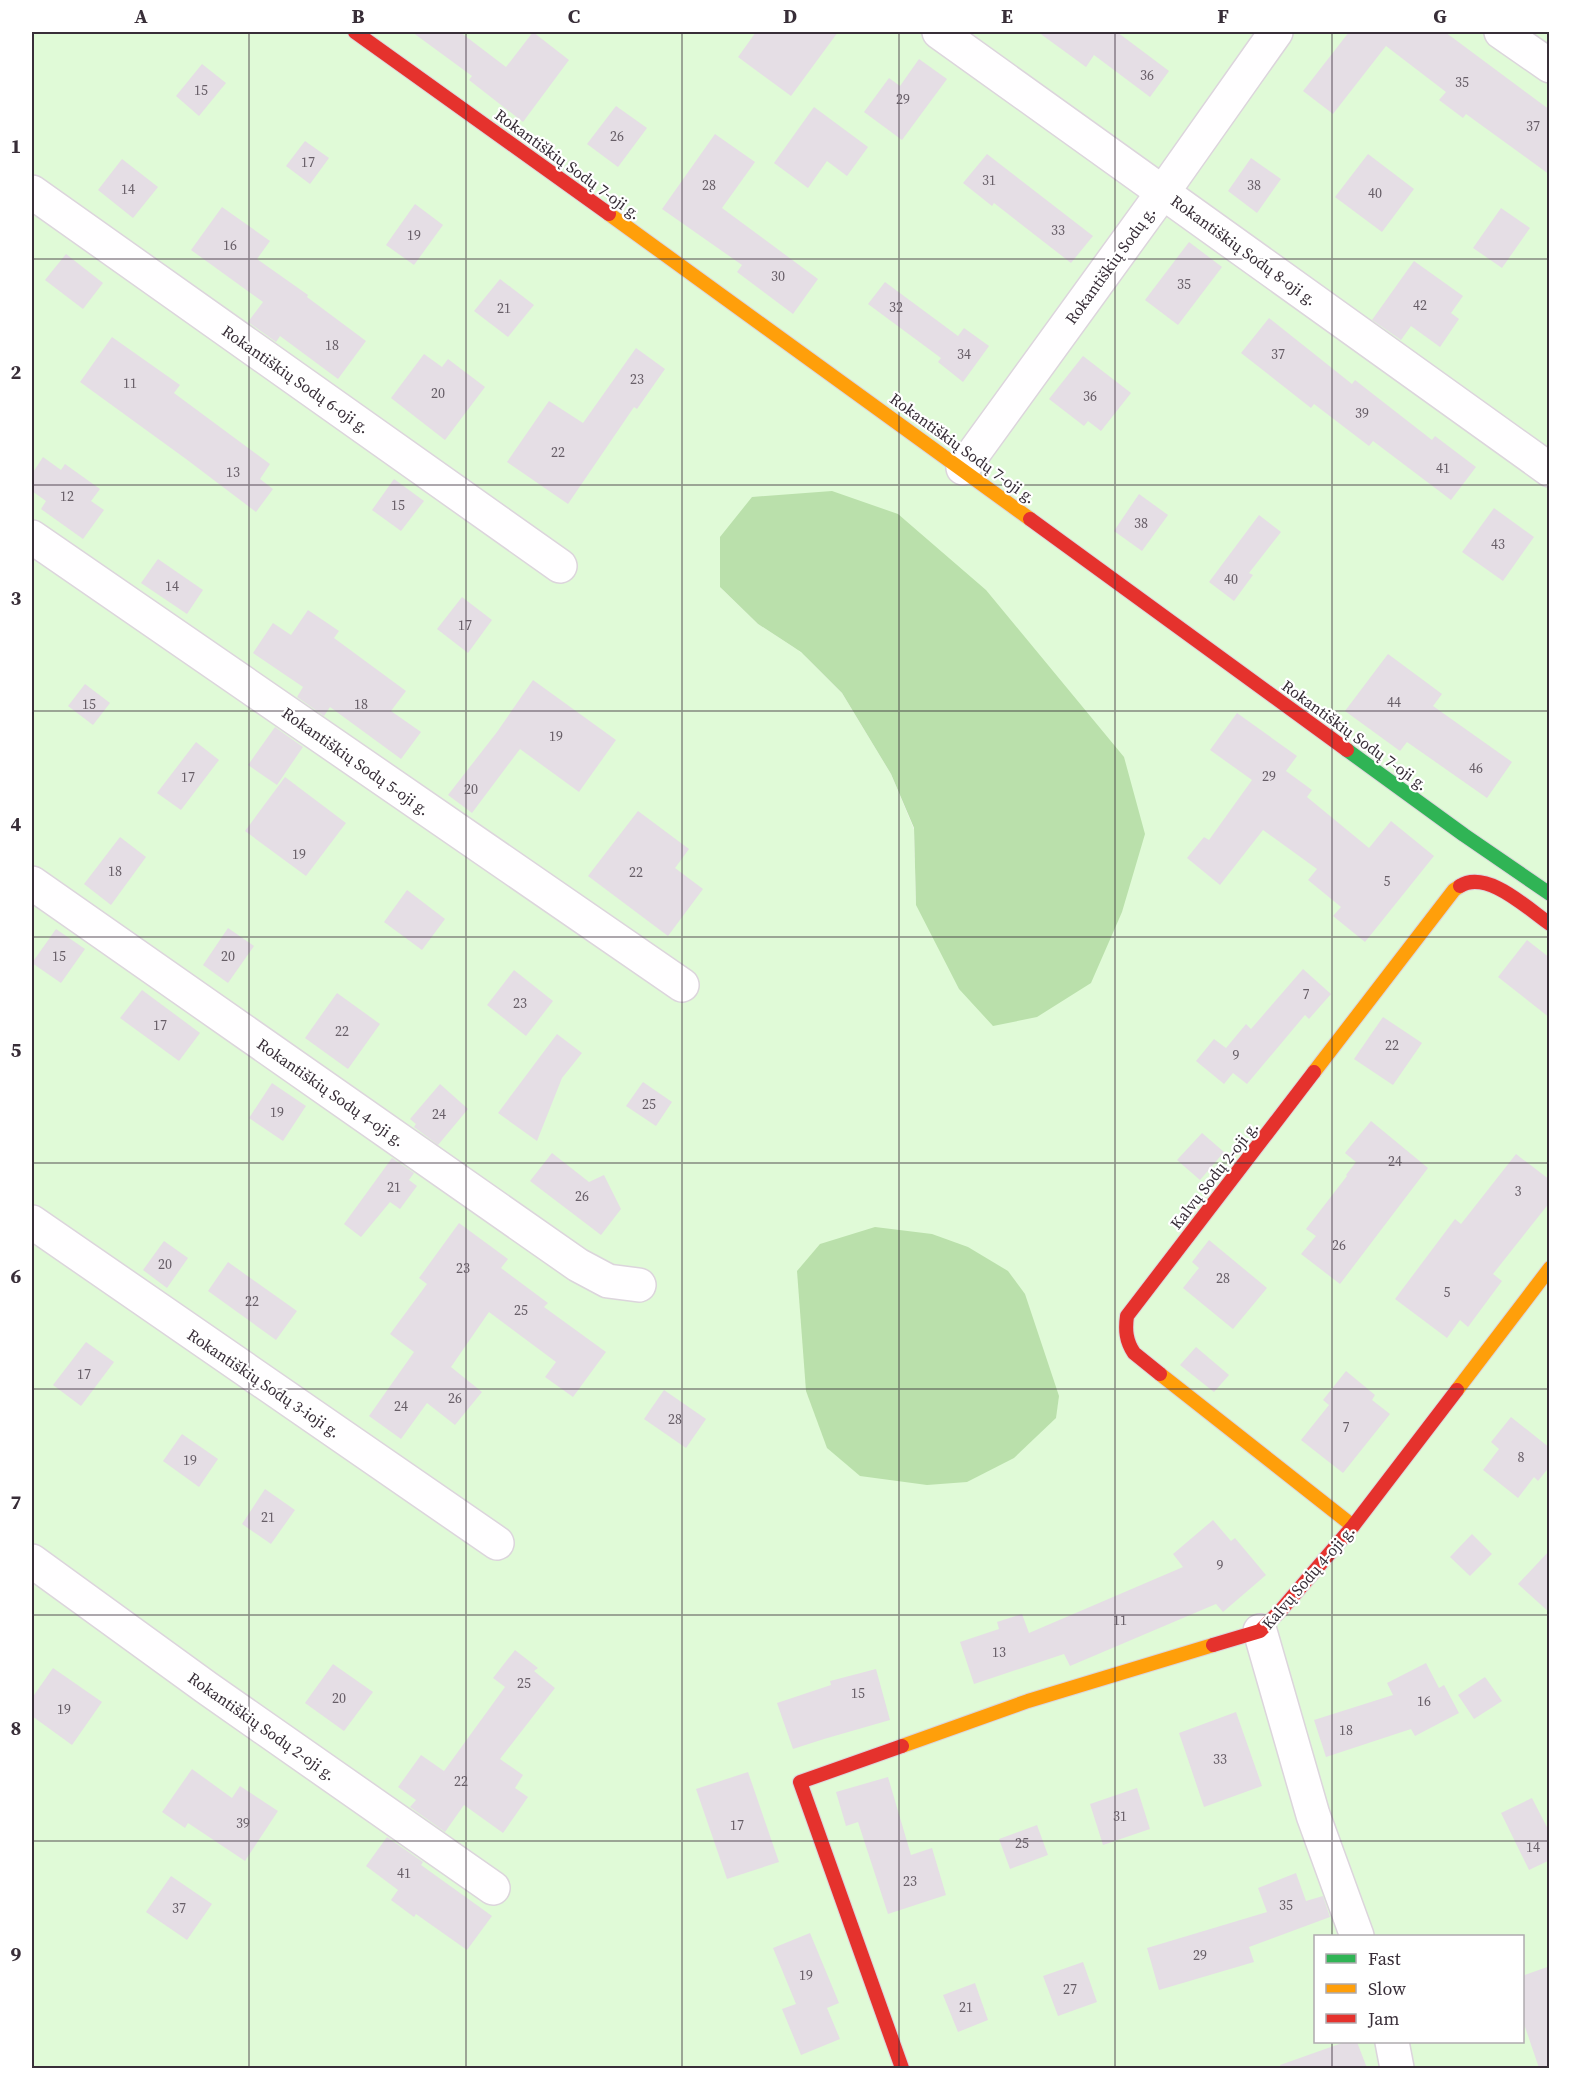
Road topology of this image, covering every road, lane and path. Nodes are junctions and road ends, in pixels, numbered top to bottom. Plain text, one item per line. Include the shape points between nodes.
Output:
1 (355, 32) edge
2 (939, 32) edge
3 (1276, 32) edge
4 (1501, 32) edge
5 (1550, 66) edge
6 (32, 192) edge
7 (1163, 192) junction
8 (963, 468) junction
9 (1550, 470) edge
10 (32, 537) edge
11 (560, 566) dead end
12 (32, 883) edge
13 (1550, 894) edge
14 (1550, 924) edge
15 (682, 985) dead end
16 (32, 1222) edge
17 (1550, 1268) edge
18 (639, 1285) dead end
19 (1353, 1526) junction
20 (497, 1543) dead end
21 (32, 1561) edge
22 (1260, 1631) junction
23 (494, 1888) dead end
24 (1357, 1935) edge
25 (1392, 2043) edge
26 (902, 2068) edge
27 (1397, 2068) edge

1 - 8 street, Rokantiškių Sodų 7-oji g.
2 - 7 street, Rokantiškių Sodų 8-oji g.
3 - 7 street, Rokantiškių Sodų g.
4 - 5 street
6 - 11 street, Rokantiškių Sodų 6-oji g.
7 - 8 street, Rokantiškių Sodų g.
7 - 9 street, Rokantiškių Sodų 8-oji g.
8 - 13 street, Rokantiškių Sodų 7-oji g.
10 - 15 street, Rokantiškių Sodų 5-oji g.
12 - 18 street, Rokantiškių Sodų 4-oji g. via 578,1265 608,1281
14 - 19 street, Kalvų Sodų 2-oji g. via 1492,884 1472,880 1454,890 1127,1316 1126,1342 1134,1353
16 - 20 street, Rokantiškių Sodų 3-ioji g.
17 - 19 street, Kalvų Sodų 4-oji g.
19 - 22 street, Kalvų Sodų 4-oji g.
21 - 23 street, Rokantiškių Sodų 2-oji g.
22 - 24 street, Kalvų Sodų 4-oji g. via 1313,1815
22 - 26 street via 1028,1701 800,1782
25 - 27 street

